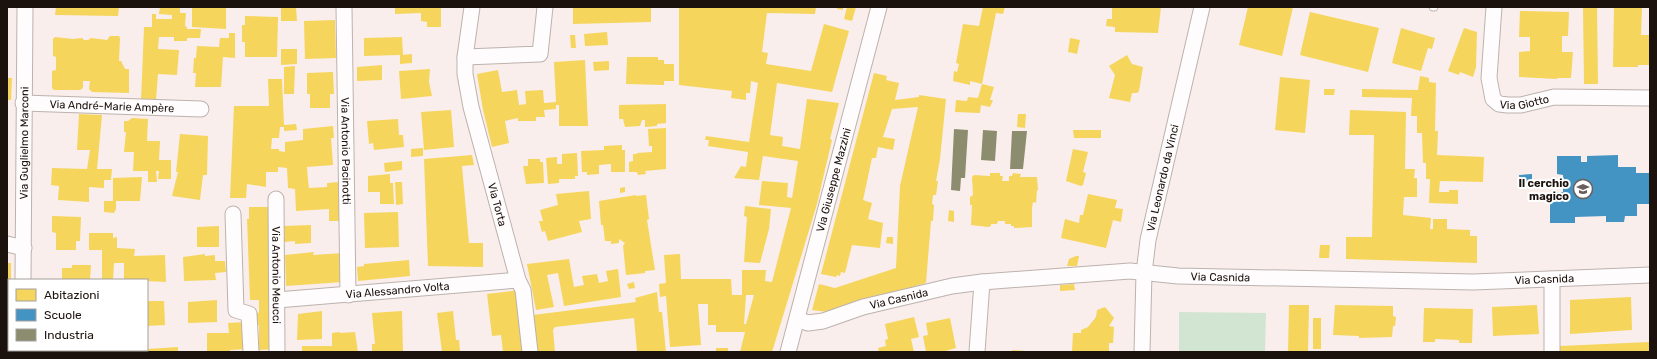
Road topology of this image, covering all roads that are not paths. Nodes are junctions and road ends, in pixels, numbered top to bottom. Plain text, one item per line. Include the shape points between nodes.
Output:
1 (25, 7) edge
2 (344, 7) edge
3 (472, 7) edge
4 (545, 7) edge
5 (879, 7) edge
6 (1202, 7) edge
7 (1494, 7) edge
8 (465, 57) junction
9 (1650, 98) edge
10 (24, 103) junction
11 (201, 109) dead end
12 (276, 199) dead end
13 (233, 214) dead end
14 (7, 244) edge
15 (24, 248) junction
16 (1144, 273) junction
17 (1650, 275) edge
18 (23, 279) edge
19 (1552, 279) junction
20 (518, 280) junction
21 (982, 282) junction
22 (348, 295) junction
23 (277, 300) junction
24 (797, 319) junction
25 (251, 352) edge
26 (277, 352) edge
27 (530, 352) edge
28 (788, 352) edge
29 (977, 352) edge
30 (1142, 352) edge
31 (1552, 352) edge

1 - 10 street, Via Guglielmo Marconi
2 - 22 street, Via Antonio Pacinotti
3 - 8 street, Via Torta
4 - 8 street via 540,54
5 - 24 street, Via Giuseppe Mazzini
6 - 16 street, Via Leonardo da Vinci via 1148,240
7 - 9 street, Via Giotto via 1489,78 1493,99 1499,104 1521,105 1554,97
8 - 20 street, Via Torta via 465,74 471,107
10 - 11 street, Via André-Marie Ampère
10 - 15 street, Via Guglielmo Marconi
12 - 23 street, Via Antonio Meucci
13 - 25 street via 236,310 249,314
14 - 15 street
15 - 18 street, Via Guglielmo Marconi
16 - 19 street, Via Casnida via 1178,276 1473,282
16 - 21 street, Via Casnida via 1130,271
16 - 30 street, Via Leonardo da Vinci
17 - 19 street, Via Casnida
19 - 31 street
20 - 22 street, Via Alessandro Volta
20 - 27 street, Via Torta via 523,290
21 - 24 street, Via Casnida via 952,286 864,307 823,321 808,323
21 - 29 street
22 - 23 street, Via Alessandro Volta
23 - 26 street, Via Antonio Meucci
24 - 28 street, Via Giuseppe Mazzini

